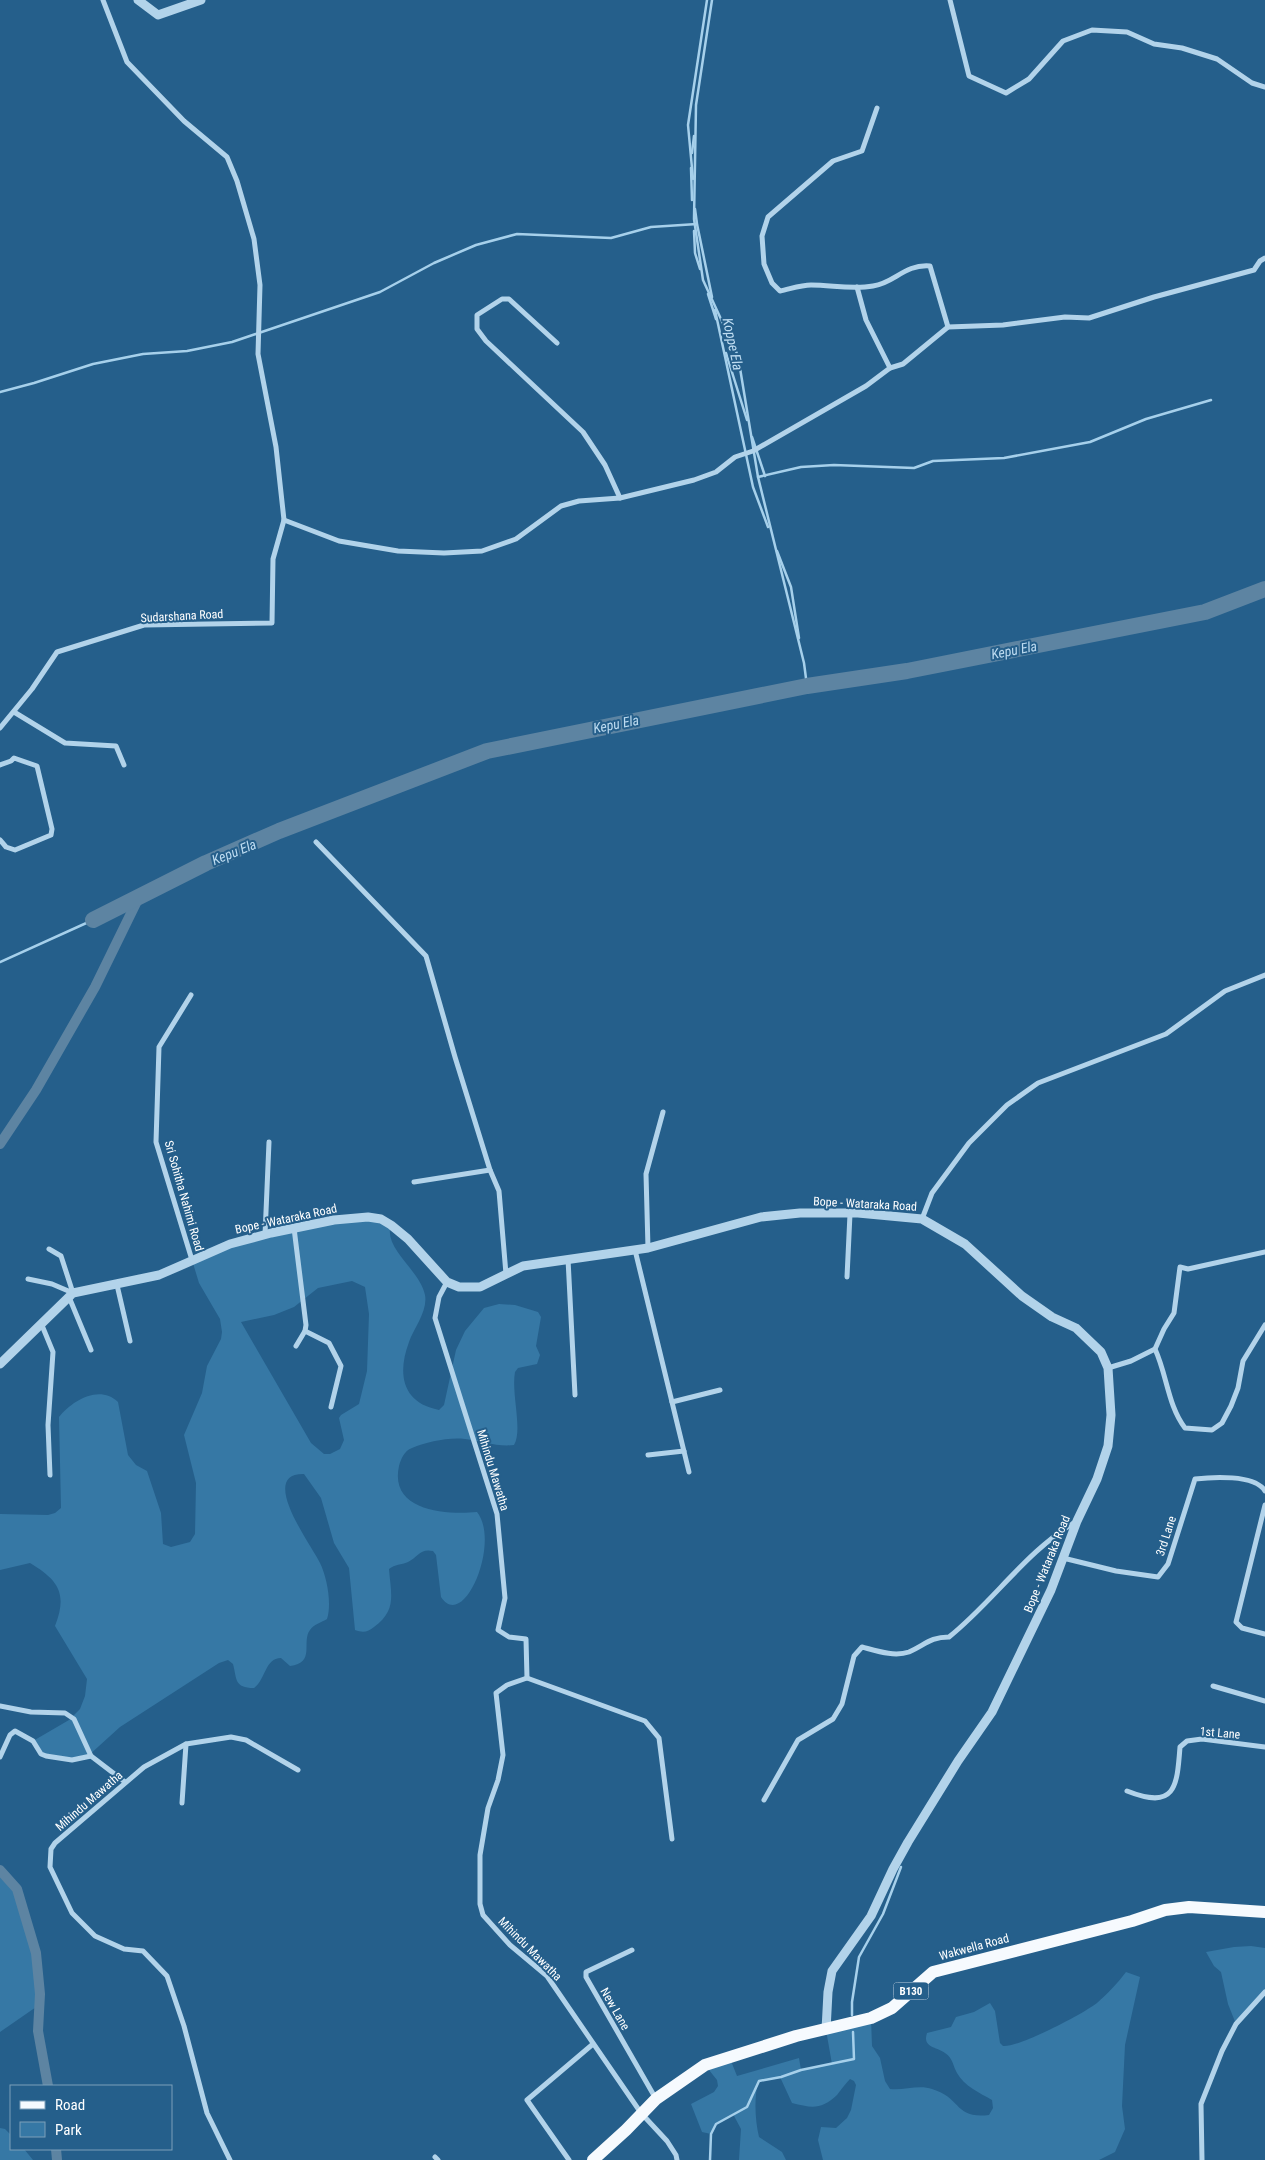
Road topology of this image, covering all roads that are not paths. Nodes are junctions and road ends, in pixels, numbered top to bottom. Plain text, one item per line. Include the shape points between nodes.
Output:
1 (103, 0) edge
2 (138, 0) edge
3 (201, 0) edge
4 (950, 0) edge
5 (1265, 87) edge
6 (877, 108) dead end
7 (1265, 258) edge
8 (857, 287) junction
9 (948, 327) junction
10 (557, 343) dead end
11 (890, 368) junction
12 (620, 498) junction
13 (284, 520) junction
14 (14, 712) junction
15 (0, 728) edge
16 (0, 765) edge
17 (124, 766) dead end
18 (0, 840) edge
19 (316, 842) dead end
20 (1265, 975) edge
21 (191, 995) dead end
22 (663, 1112) dead end
23 (269, 1142) dead end
24 (490, 1170) junction
25 (414, 1182) dead end
26 (850, 1214) junction
27 (922, 1219) junction
28 (294, 1228) junction
29 (265, 1235) junction
30 (648, 1248) junction
31 (49, 1249) dead end
32 (635, 1250) junction
33 (1265, 1252) edge
34 (568, 1259) junction
35 (192, 1260) junction
36 (506, 1274) junction
37 (847, 1277) dead end
38 (28, 1279) dead end
39 (447, 1282) junction
40 (117, 1285) junction
41 (71, 1294) junction
42 (41, 1322) junction
43 (1265, 1325) edge
44 (305, 1332) junction
45 (130, 1341) dead end
46 (296, 1346) dead end
47 (1156, 1349) junction
48 (91, 1350) dead end
49 (0, 1364) edge
50 (1108, 1368) junction
51 (720, 1390) dead end
52 (575, 1395) dead end
53 (672, 1402) junction
54 (331, 1407) dead end
55 (684, 1451) junction
56 (648, 1456) dead end
57 (689, 1472) dead end
58 (50, 1475) dead end
59 (1265, 1491) edge
60 (1265, 1505) edge
61 (1077, 1521) junction
62 (1063, 1558) junction
63 (1265, 1634) edge
64 (527, 1678) junction
65 (1213, 1686) dead end
66 (1265, 1701) edge
67 (0, 1706) edge
68 (186, 1744) junction
69 (1265, 1747) edge
70 (91, 1756) junction
71 (0, 1757) edge
72 (298, 1770) dead end
73 (125, 1782) junction
74 (1128, 1791) dead end
75 (764, 1800) dead end
76 (182, 1804) dead end
77 (672, 1839) dead end
78 (1265, 1912) edge
79 (632, 1950) dead end
80 (1265, 1992) edge
81 (826, 2030) junction
82 (593, 2044) junction
83 (656, 2100) junction
84 (641, 2114) junction
85 (230, 2160) edge
86 (570, 2160) edge
87 (593, 2160) edge
88 (677, 2160) edge
89 (1202, 2160) edge

1 - 13 street via 127,62 184,121 227,157 237,182 254,239 260,285 258,354 276,447
2 - 3 street via 158,15
4 - 5 street via 969,76 1006,93 1029,79 1063,41 1092,30 1127,32 1154,44 1182,48 1217,59 1252,83
6 - 8 street via 862,151 833,161 768,217 762,236 764,264 772,283 780,290 809,285
7 - 9 street via 1254,270 1089,318
8 - 9 street via 880,285 916,266 930,266
8 - 11 street via 866,320
9 - 11 street via 903,364
10 - 12 street via 509,298 477,315 478,329 486,341 583,432 605,465
11 - 12 street via 866,386 753,452 735,457 716,472
12 - 13 street via 579,501 561,506 516,539 482,552 398,551 339,541
13 - 14 street, Sudarshana Road via 273,559 272,623 144,625 56,652
14 - 15 street, Sudarshana Road
14 - 17 street via 66,743 116,746
16 - 18 street via 14,758 37,766 52,829 51,835 15,850
19 - 24 street via 426,956
20 - 27 street via 1225,991 1166,1034 1038,1083 1007,1105 969,1143 932,1193
21 - 35 street, Sri Sohitha Nahimi Road via 159,1047 156,1142
22 - 30 street via 646,1174
23 - 29 street
24 - 25 street
24 - 36 street via 499,1191
26 - 27 street, Bope - Wataraka Road
26 - 30 street, Bope - Wataraka Road via 800,1213 761,1217
26 - 37 street
27 - 50 street, Bope - Wataraka Road via 965,1244 1022,1296 1052,1317 1076,1328 1101,1352
28 - 29 street, Bope - Wataraka Road
28 - 39 street, Bope - Wataraka Road via 334,1220 381,1219 408,1239
28 - 44 street
29 - 35 street, Bope - Wataraka Road via 230,1244
30 - 32 street, Bope - Wataraka Road
31 - 41 street via 61,1256
32 - 34 street, Bope - Wataraka Road
32 - 53 street
33 - 47 street via 1188,1269 1180,1267 1174,1313
34 - 36 street, Bope - Wataraka Road via 523,1266
34 - 52 street
35 - 40 street, Bope - Wataraka Road via 159,1274
36 - 39 street, Bope - Wataraka Road via 480,1287 459,1287
38 - 41 street via 52,1284
39 - 64 street, Mihindu Mawatha via 439,1297 436,1318 497,1514 504,1598 498,1630 509,1637 526,1639
40 - 41 street, Bope - Wataraka Road
40 - 45 street
41 - 42 street
41 - 48 street
42 - 49 street
42 - 58 street via 53,1352 48,1425
43 - 47 street via 1243,1361 1231,1406 1222,1423 1212,1430 1185,1428 1176,1416
44 - 46 street
44 - 54 street via 329,1343 341,1366
47 - 50 street
50 - 61 street, Bope - Wataraka Road via 1111,1415 1108,1446
51 - 53 street
53 - 55 street
55 - 56 street
55 - 57 street
59 - 62 street, 3rd Lane via 1263,1487 1243,1480 1218,1476 1195,1479 1168,1564 1158,1577
60 - 63 street via 1236,1622 1242,1628
61 - 62 street, Bope - Wataraka Road
61 - 75 street via 1055,1534 949,1637 935,1637 907,1652 884,1654 862,1647 854,1656 842,1704 833,1719 798,1740
62 - 81 street, Bope - Wataraka Road via 1038,1620 992,1712 908,1842 871,1916 832,1971
64 - 77 street via 645,1721 655,1732 659,1738
64 - 82 street, Mihindu Mawatha via 496,1693 502,1764 488,1808 480,1855 480,1904 488,1922 547,1976
65 - 66 street
67 - 70 street via 31,1712 65,1713 74,1718
68 - 72 street, Mihindu Mawatha via 231,1737 246,1740
68 - 73 street, Mihindu Mawatha via 144,1766
68 - 76 street
69 - 74 street, 1st Lane via 1187,1741 1180,1747 1178,1776 1173,1790 1164,1798 1145,1798
70 - 71 street via 72,1760 46,1756 33,1741 15,1731
70 - 73 street
73 - 85 street, Mihindu Mawatha via 55,1843 51,1849 50,1867 72,1913 95,1936 124,1949 143,1952 167,1976 207,2113
78 - 81 main road, Wakwella Road / B130 via 1189,1907 1165,1910 933,1972 892,2008 871,2018
79 - 83 street, New Lane via 586,1972 586,1978
80 - 89 street via 1236,2024 1201,2104
81 - 83 main road, Wakwella Road / B130 via 781,2040 705,2065
82 - 84 street, Mihindu Mawatha
82 - 86 street via 527,2100
83 - 84 main road, Wakwella Road / B130
84 - 87 main road, Wakwella Road / B130
84 - 88 street, Mihindu Mawatha via 667,2141

